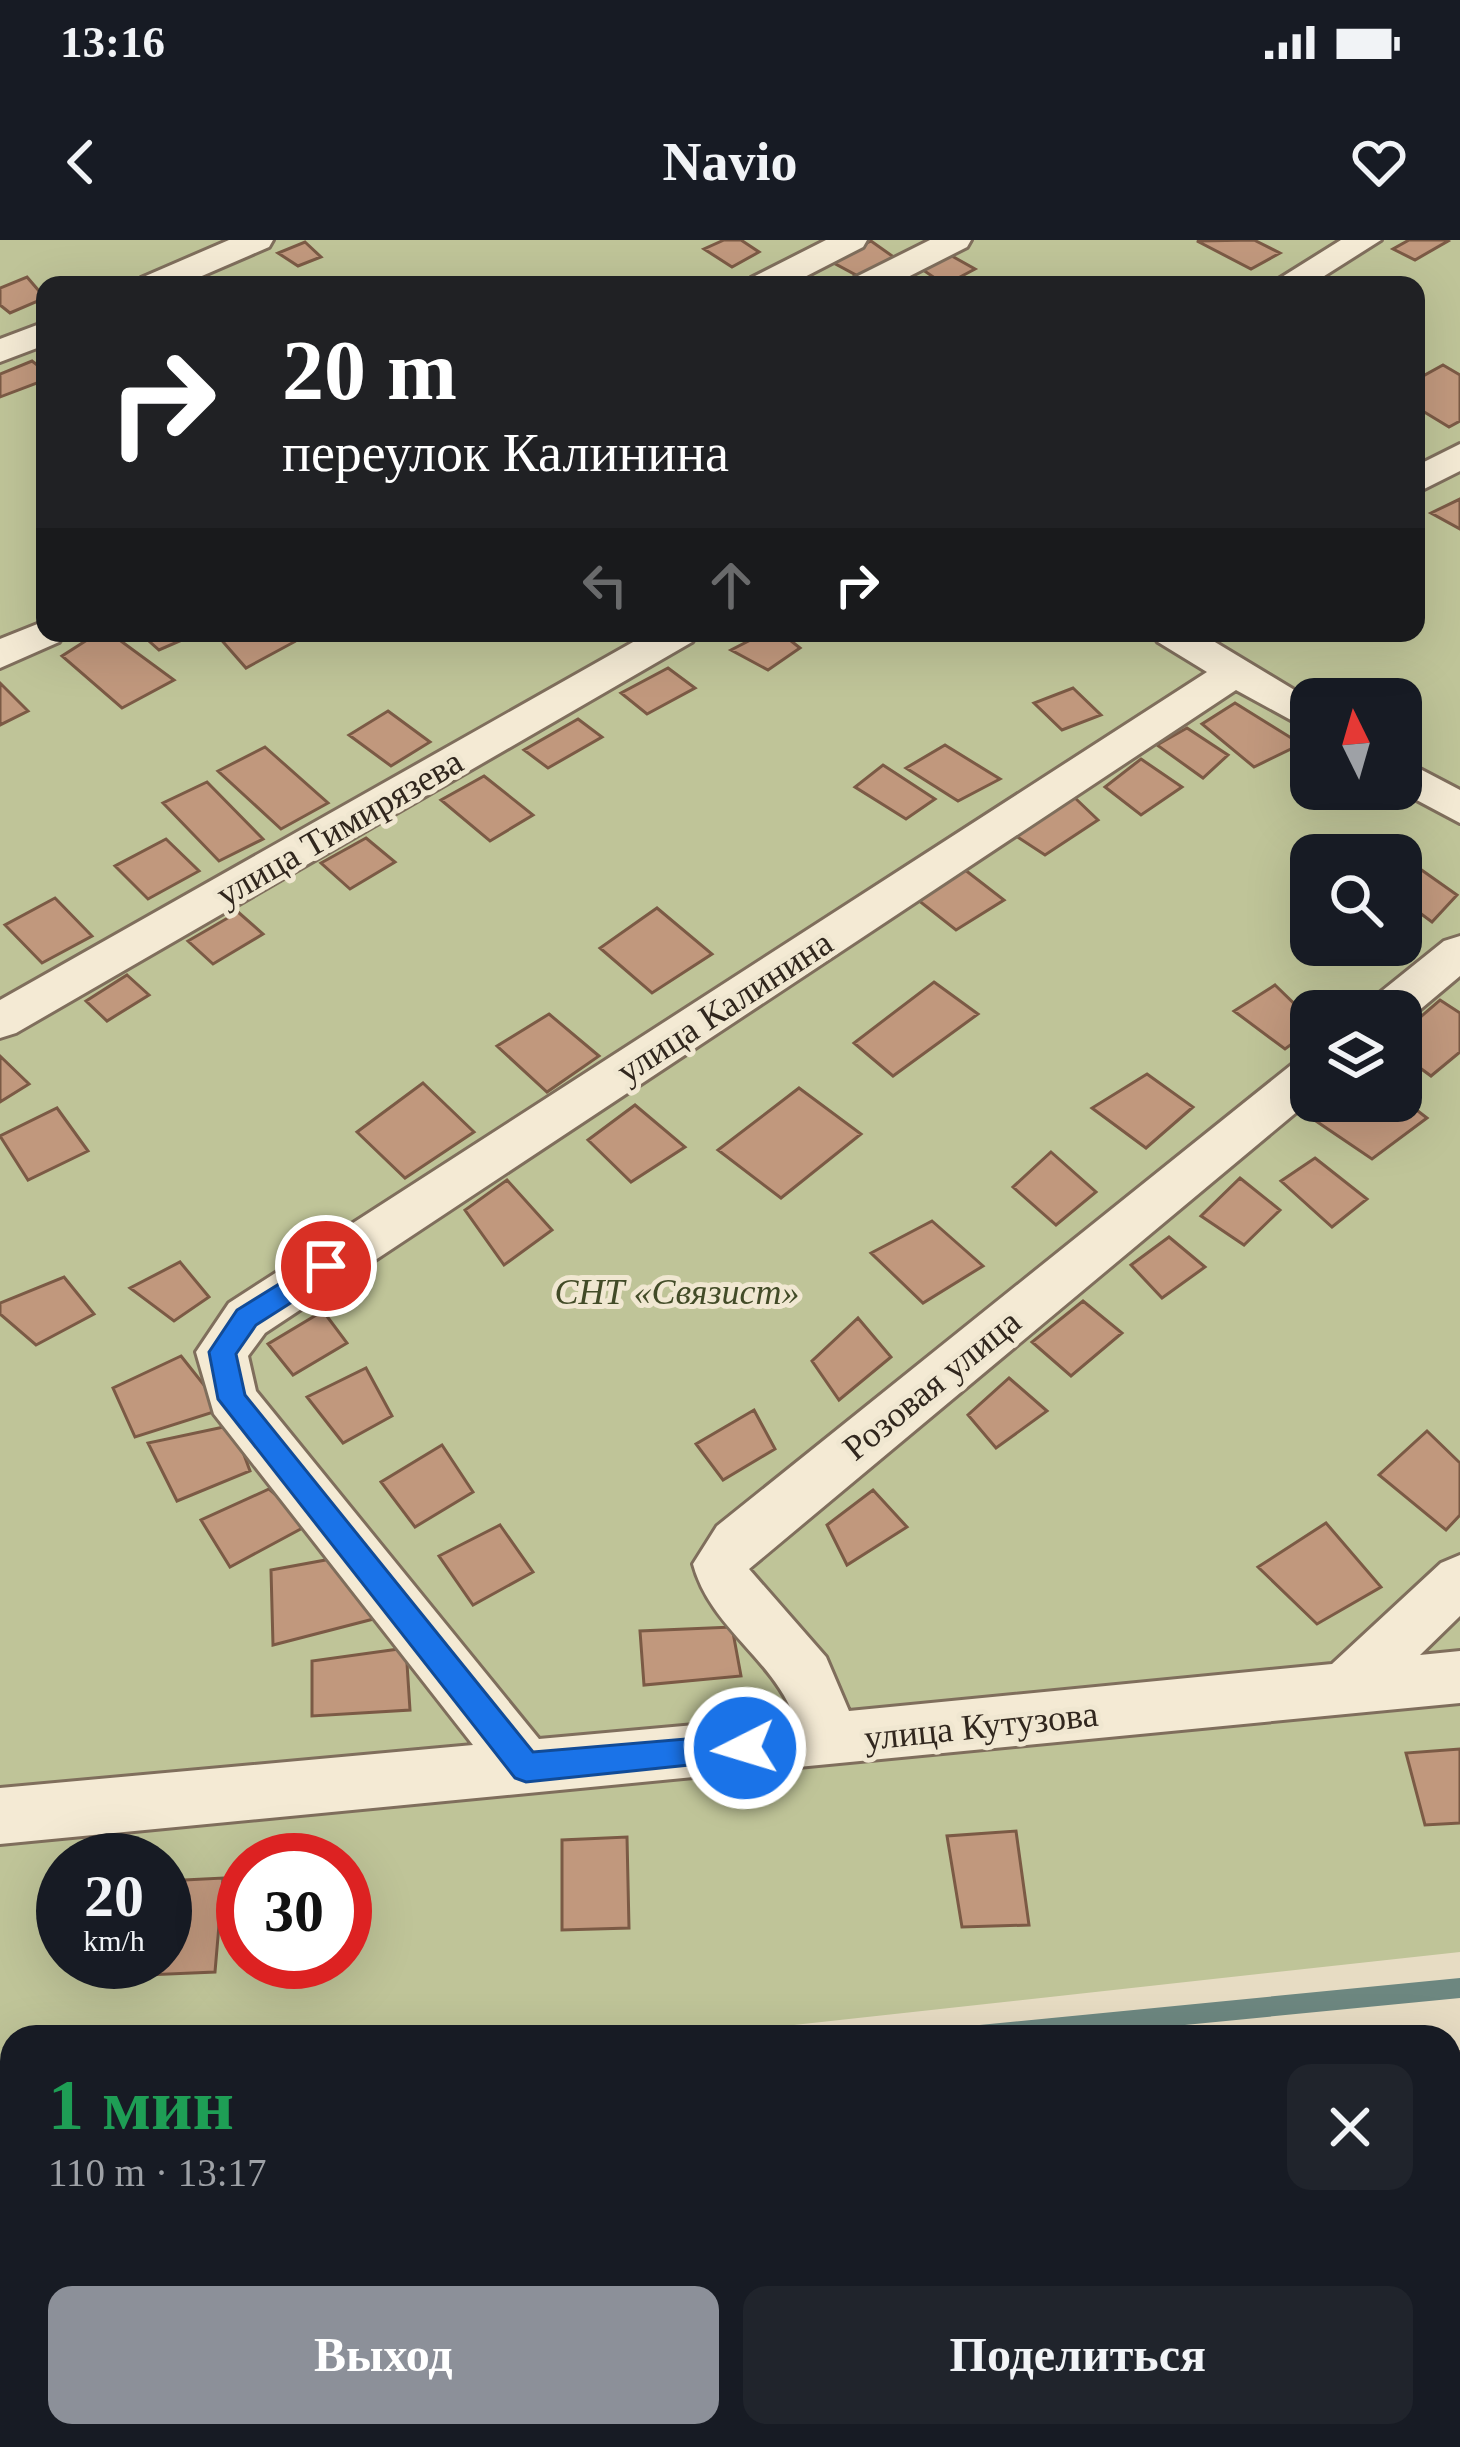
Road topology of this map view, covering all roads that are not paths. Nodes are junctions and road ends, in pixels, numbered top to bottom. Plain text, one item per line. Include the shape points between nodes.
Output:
1 (256, 240) edge
2 (851, 240) edge
3 (955, 240) edge
4 (1365, 240) edge
5 (174, 276) edge
6 (781, 276) edge
7 (884, 276) edge
8 (1302, 276) edge
9 (36, 336) edge
10 (0, 352) edge
11 (1460, 454) edge
12 (1425, 476) edge
13 (36, 637) edge
14 (662, 642) edge
15 (1188, 642) edge
16 (0, 655) edge
17 (1236, 672) junction
18 (1290, 705) edge
19 (1422, 786) edge
20 (1460, 809) edge
21 (1460, 952) edge
22 (1414, 990) edge
23 (0, 1021) edge
24 (1290, 1091) edge
25 (1460, 1580) edge
26 (1460, 1677) edge
27 (1346, 1687) junction
28 (832, 1741) junction
29 (526, 1768) junction
30 (0, 1816) edge

1 - 5 street
2 - 6 street
3 - 7 street
4 - 8 street
9 - 10 street
11 - 12 street
13 - 16 street
14 - 23 street, улица Тимирязева
15 - 17 street
17 - 18 street
17 - 29 street, улица Калинина via 247,1318 222,1352 232,1399
19 - 20 street
21 - 22 street
24 - 28 street, Розовая улица via 720,1564 727,1588 806,1675
25 - 27 street
26 - 27 street, улица Кутузова
27 - 28 street, улица Кутузова
28 - 29 street, улица Кутузова
29 - 30 street, улица Кутузова

